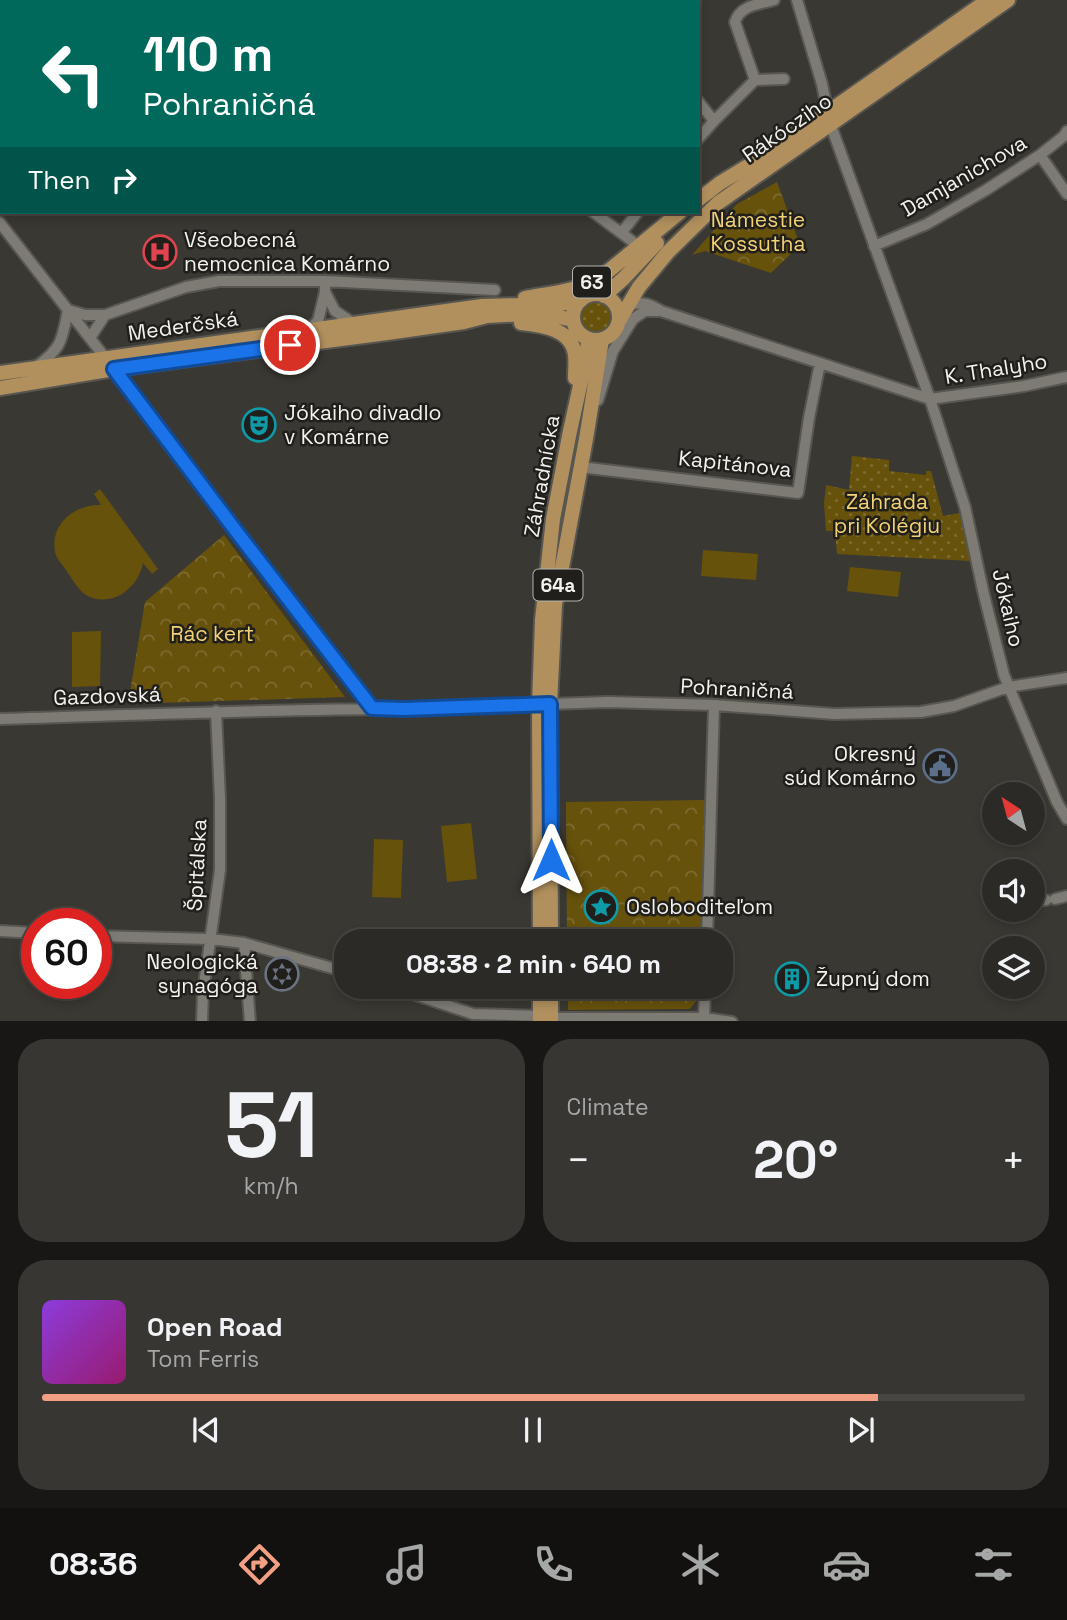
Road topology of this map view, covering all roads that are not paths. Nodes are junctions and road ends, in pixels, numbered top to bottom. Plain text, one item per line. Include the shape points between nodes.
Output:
1 (774, 0) edge
2 (797, 0) edge
3 (988, 0) edge
4 (1008, 0) edge
5 (784, 79) dead end
6 (755, 80) junction
7 (700, 104) edge
8 (829, 118) junction
9 (714, 121) junction
10 (1067, 131) edge
11 (700, 137) edge
12 (1040, 155) junction
13 (1067, 194) edge
14 (700, 198) edge
15 (596, 214) edge
16 (636, 214) edge
17 (678, 214) edge
18 (685, 214) edge
19 (0, 223) edge
20 (622, 232) junction
21 (874, 246) junction
22 (640, 247) junction
23 (325, 286) junction
24 (495, 290) dead end
25 (604, 296) junction
26 (581, 300) junction
27 (629, 305) junction
28 (482, 306) junction
29 (68, 310) junction
30 (661, 311) junction
31 (105, 315) junction
32 (573, 320) junction
33 (619, 321) junction
34 (464, 322) junction
35 (353, 323) junction
36 (309, 329) junction
37 (90, 338) junction
38 (595, 339) junction
39 (110, 363) junction
40 (820, 363) junction
41 (33, 369) junction
42 (0, 373) edge
43 (1067, 377) edge
44 (0, 388) edge
45 (930, 399) junction
46 (570, 431) junction
47 (586, 439) junction
48 (580, 467) junction
49 (1067, 678) edge
50 (1008, 687) junction
51 (545, 705) junction
52 (714, 705) junction
53 (372, 708) junction
54 (216, 711) junction
55 (0, 719) edge
56 (1067, 819) edge
57 (1067, 896) edge
58 (1045, 900) edge
59 (540, 929) edge
60 (551, 929) edge
61 (708, 929) edge
62 (0, 931) edge
63 (21, 932) edge
64 (112, 936) edge
65 (211, 939) junction
66 (244, 943) junction
67 (334, 969) edge
68 (428, 999) edge
69 (542, 999) edge
70 (549, 999) edge
71 (705, 999) edge
72 (704, 1018) junction
73 (546, 1019) edge
74 (202, 1021) edge
75 (250, 1021) edge
76 (733, 1021) edge

1 - 6 street via 744,9 735,22
2 - 8 street
3 - 8 main road, Rákócziho / 63
4 - 8 main road, Rákócziho / 63
5 - 6 street
6 - 9 street
7 - 9 street
8 - 14 main road, Rákócziho / 63
8 - 21 street
8 - 27 main road, Rákócziho / 63 via 718,203 668,252
9 - 11 street
10 - 12 street, Damjanichova
12 - 13 street
12 - 21 street, Damjanichova via 927,224
15 - 20 street
16 - 20 street
17 - 22 main road, 63
18 - 25 main road, 63
19 - 29 street
20 - 22 street
21 - 45 street
22 - 28 main road, 63 via 587,285
23 - 24 street, Mederčská
23 - 31 street, Mederčská via 219,281 186,287
23 - 35 street via 335,311
23 - 36 street via 318,321
25 - 26 main road, 63
25 - 33 main road, 63 via 616,306
26 - 28 main road, Mederčská / 63
26 - 32 main road, 63
27 - 30 street via 646,303
27 - 33 main road, Rákócziho / 63
28 - 35 main road, Mederčská / 63
29 - 31 street, Mederčská
29 - 37 street
29 - 41 street via 62,341
30 - 40 street
30 - 47 street via 637,315 613,351
31 - 37 street, Mederčská
32 - 34 main road, Mederčská / 63 via 526,314
32 - 38 main road, 63 via 578,332
33 - 38 main road, 63 via 612,334
34 - 39 main road, Mederčská / 63
34 - 46 main road via 536,324 562,333 575,356
35 - 36 main road, Mederčská / 63
36 - 39 main road, Mederčská / 63
37 - 39 street
38 - 46 main road, Záhradnícka / 64a via 587,354
38 - 47 main road, Záhradnícka / 64a
39 - 41 main road, Mederčská / 63
39 - 44 main road, Mederčská / 63
39 - 53 street
40 - 45 street
40 - 48 street, Kapitánova via 798,493
41 - 42 main road, Mederčská / 63
43 - 45 street, K. Thalyho
45 - 50 street, Jókaiho via 965,507
46 - 51 main road, Záhradnícka / 64a via 553,519 542,620
47 - 48 main road, Záhradnícka / 64a
48 - 51 main road, Záhradnícka / 64a via 555,605
49 - 50 street, Pohraničná
50 - 52 street, Pohraničná via 921,712 834,714
50 - 56 street, Jókaiho
51 - 52 street, Pohraničná
51 - 53 street, Pohraničná
51 - 59 main road, 64a
51 - 60 main road, 64a
52 - 61 street
53 - 54 street, Gazdovská
54 - 55 street, Gazdovská
54 - 65 street, Špitálska via 220,870
57 - 58 street
62 - 63 street
64 - 65 street
65 - 66 street
65 - 74 street, Špitálska
66 - 67 street
66 - 75 street
68 - 73 street via 473,1014
69 - 73 main road
70 - 73 main road
71 - 72 street
72 - 73 street
72 - 76 street

